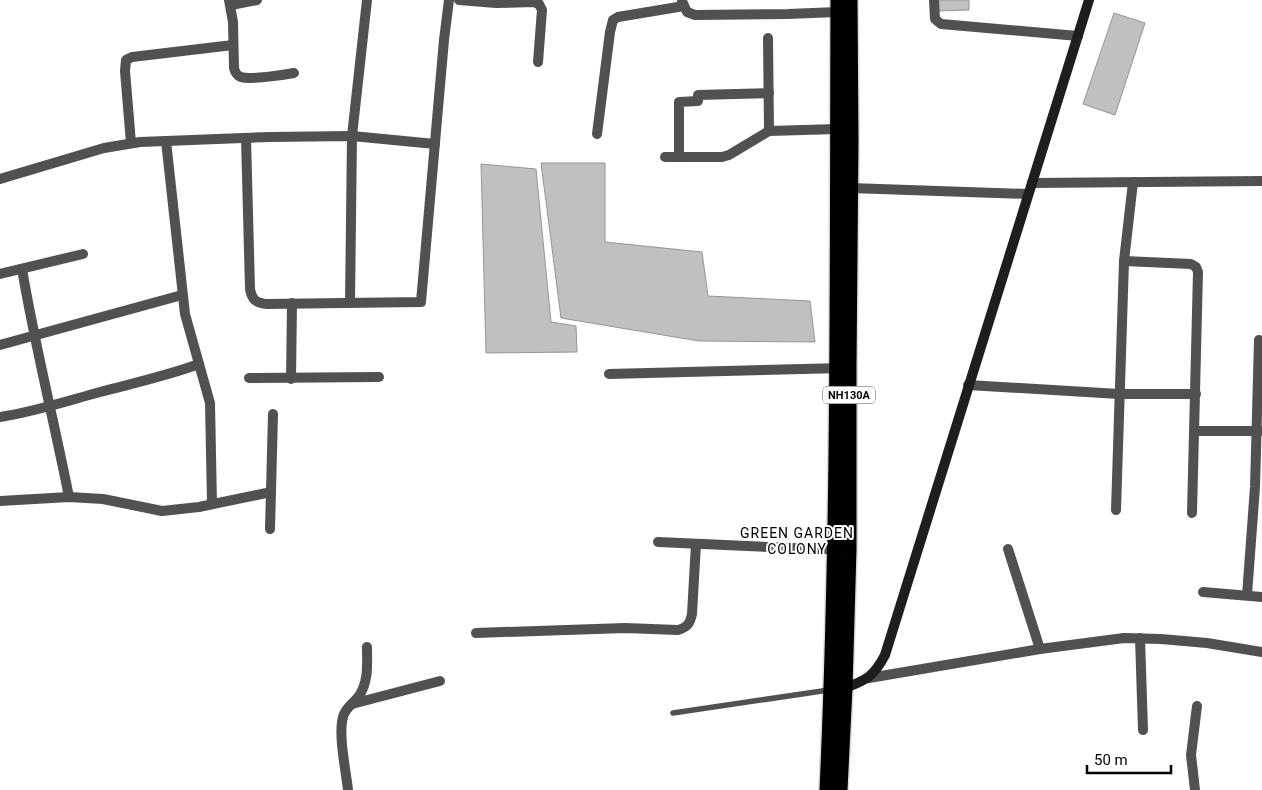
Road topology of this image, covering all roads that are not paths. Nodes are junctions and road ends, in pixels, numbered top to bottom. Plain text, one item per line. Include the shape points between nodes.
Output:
1 (257, 0) edge
2 (367, 0) edge
3 (449, 0) edge
4 (459, 0) edge
5 (850, 0) edge
6 (934, 0) edge
7 (1089, 0) edge
8 (230, 2) edge
9 (513, 2) edge
10 (683, 3) edge
11 (838, 6) edge
12 (1078, 36) junction
13 (768, 38) dead end
14 (233, 45) junction
15 (538, 62) dead end
16 (294, 74) dead end
17 (768, 93) junction
18 (769, 131) junction
19 (597, 134) dead end
20 (352, 136) junction
21 (842, 136) junction
22 (246, 138) junction
23 (166, 141) junction
24 (131, 143) junction
25 (435, 144) junction
26 (665, 156) dead end
27 (679, 157) junction
28 (0, 179) edge
29 (1262, 181) edge
30 (1133, 182) junction
31 (1032, 183) junction
32 (850, 188) junction
33 (1028, 194) junction
34 (83, 254) dead end
35 (1124, 262) junction
36 (22, 269) junction
37 (0, 274) edge
38 (182, 295) junction
39 (292, 303) junction
40 (350, 303) junction
41 (34, 336) junction
42 (1259, 340) dead end
43 (0, 345) edge
44 (199, 364) junction
45 (843, 368) junction
46 (609, 374) dead end
47 (379, 377) dead end
48 (249, 378) dead end
49 (291, 379) junction
50 (968, 385) junction
51 (1119, 394) junction
52 (1196, 394) junction
53 (51, 406) junction
54 (272, 414) dead end
55 (0, 417) edge
56 (1195, 431) junction
57 (1259, 431) edge
58 (271, 492) junction
59 (68, 497) junction
60 (0, 501) edge
61 (212, 504) junction
62 (1116, 510) dead end
63 (1192, 513) dead end
64 (270, 529) dead end
65 (658, 542) dead end
66 (696, 544) junction
67 (835, 549) junction
68 (1008, 549) dead end
69 (1203, 592) dead end
70 (1247, 595) junction
71 (1262, 597) edge
72 (476, 633) dead end
73 (1140, 638) junction
74 (367, 647) dead end
75 (1040, 649) junction
76 (1262, 652) edge
77 (869, 678) junction
78 (440, 681) dead end
79 (838, 689) junction
80 (352, 704) junction
81 (1197, 706) dead end
82 (673, 712) dead end
83 (1143, 730) dead end
84 (348, 790) edge
85 (827, 790) edge
86 (840, 790) edge
87 (1195, 790) edge

1 - 8 street
2 - 20 street
3 - 25 street
4 - 9 street
5 - 21 highway, NH130A
6 - 12 street via 935,19 941,24
7 - 12 street
8 - 14 street
9 - 15 street via 537,2 542,7
10 - 11 street via 690,14 695,15
10 - 19 street via 613,20
11 - 21 highway, NH130A
12 - 31 street
13 - 17 street
14 - 16 street via 234,68 239,77
14 - 24 street via 126,60
17 - 18 street
17 - 27 street via 698,95 698,102 678,102
18 - 21 street
18 - 27 street via 722,157
20 - 22 street
20 - 25 street
20 - 40 street
21 - 32 highway, NH130A
21 - 45 highway, NH130A
22 - 23 street
22 - 39 street via 251,295 262,303
23 - 24 street
23 - 38 street
24 - 28 street
25 - 40 street via 421,302
26 - 27 street
29 - 30 street
30 - 31 street
30 - 35 street
31 - 33 street
32 - 33 street
32 - 45 highway, NH130A
33 - 50 street
34 - 36 street
35 - 51 street
35 - 52 street via 1191,264 1197,269
36 - 37 street
36 - 41 street
38 - 41 street
38 - 44 street
39 - 40 street
39 - 49 street
41 - 43 street
41 - 53 street
42 - 57 street
44 - 53 street via 163,377
44 - 61 street via 211,412
45 - 46 street
45 - 67 highway, NH130A
45 - 79 highway, NH130A via 849,549
47 - 49 street
48 - 49 street
50 - 51 street
50 - 77 street via 885,655
51 - 52 street
51 - 62 street
52 - 56 street
53 - 55 street
53 - 59 street
54 - 58 street
56 - 57 street
56 - 63 street
57 - 70 street
58 - 61 street
58 - 64 street
59 - 60 street
59 - 61 street via 120,502 162,511
65 - 66 street
66 - 67 street
66 - 72 street via 692,614 684,628
67 - 79 highway, NH130A
68 - 75 street
69 - 70 street
70 - 71 street
73 - 75 street
73 - 76 street via 1208,643
73 - 83 street
74 - 80 street via 364,686
75 - 77 street
77 - 79 street
78 - 80 street
79 - 82 lane
79 - 85 highway, NH130A
79 - 86 highway, NH130A
80 - 84 street via 344,714 342,727
81 - 87 street via 1191,755

